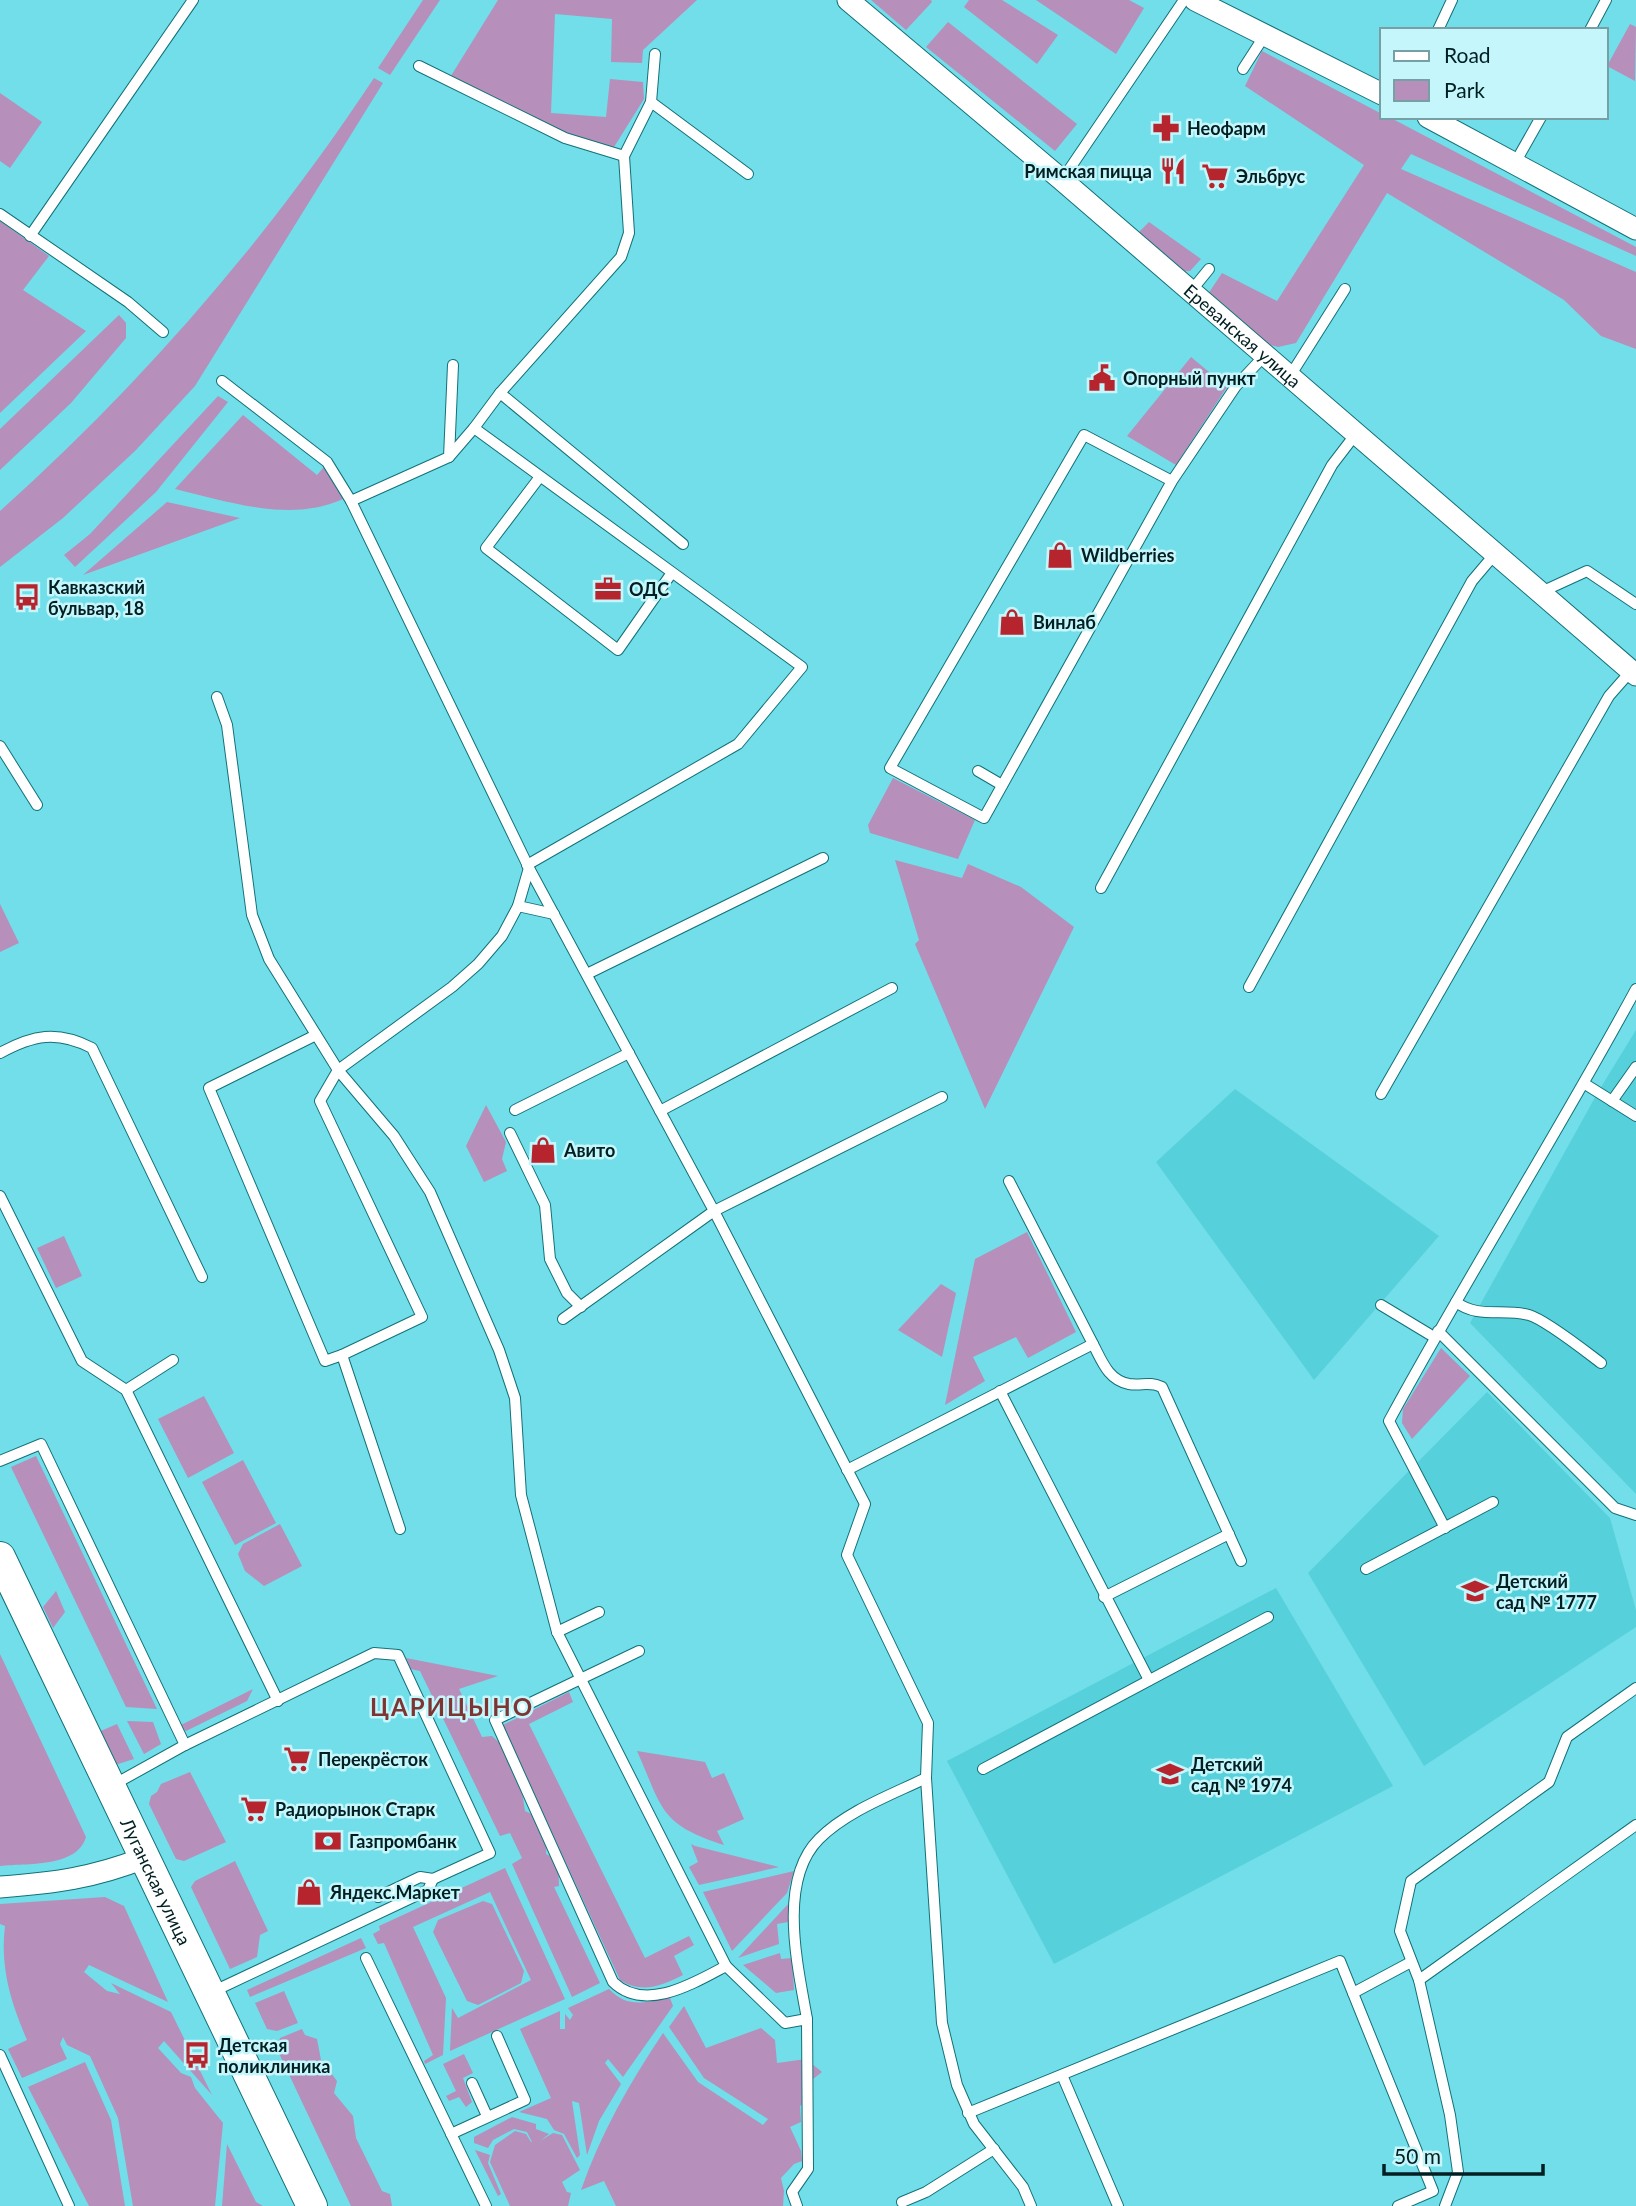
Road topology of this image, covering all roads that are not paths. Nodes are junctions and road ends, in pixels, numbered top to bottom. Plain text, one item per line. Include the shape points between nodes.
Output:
1 (193, 0) edge
2 (848, 0) edge
3 (1184, 0) edge
4 (1195, 0) edge
5 (1452, 0) edge
6 (1606, 0) edge
7 (1439, 28) edge
8 (1591, 28) edge
9 (1265, 35) junction
10 (655, 54) dead end
11 (419, 66) dead end
12 (1243, 69) dead end
13 (1380, 93) edge
14 (651, 102) junction
15 (1432, 119) edge
16 (1540, 119) edge
17 (624, 156) junction
18 (1515, 163) junction
19 (748, 173) dead end
20 (1062, 180) junction
21 (0, 214) edge
22 (1636, 229) edge
23 (30, 236) junction
24 (1209, 269) dead end
25 (1345, 289) dead end
26 (1191, 291) junction
27 (163, 332) dead end
28 (1265, 355) junction
29 (453, 365) dead end
30 (1290, 376) junction
31 (222, 381) dead end
32 (500, 394) junction
33 (474, 428) junction
34 (1355, 435) junction
35 (449, 457) junction
36 (539, 478) junction
37 (1172, 481) junction
38 (351, 501) junction
39 (683, 544) dead end
40 (1494, 555) junction
41 (671, 575) junction
42 (1539, 593) junction
43 (1636, 604) edge
44 (1634, 673) edge
45 (217, 697) dead end
46 (0, 746) edge
47 (978, 771) dead end
48 (1002, 785) junction
49 (37, 805) dead end
50 (823, 858) dead end
51 (528, 866) junction
52 (1101, 888) dead end
53 (519, 906) junction
54 (554, 914) junction
55 (587, 974) junction
56 (1249, 987) dead end
57 (892, 988) dead end
58 (1636, 989) edge
59 (316, 1035) junction
60 (0, 1053) edge
61 (629, 1053) junction
62 (1636, 1067) edge
63 (338, 1070) junction
64 (1585, 1084) junction
65 (1381, 1094) dead end
66 (942, 1097) dead end
67 (1612, 1101) junction
68 (515, 1110) dead end
69 (660, 1111) junction
70 (1636, 1116) edge
71 (510, 1133) dead end
72 (1009, 1181) dead end
73 (0, 1196) edge
74 (714, 1212) junction
75 (202, 1277) dead end
76 (1456, 1302) junction
77 (1381, 1305) dead end
78 (580, 1307) junction
79 (563, 1319) dead end
80 (1436, 1334) junction
81 (1093, 1344) junction
82 (342, 1354) junction
83 (173, 1360) dead end
84 (1601, 1363) dead end
85 (127, 1390) junction
86 (1000, 1391) junction
87 (0, 1461) edge
88 (847, 1470) junction
89 (1493, 1502) dead end
90 (1636, 1515) edge
91 (1445, 1528) junction
92 (400, 1529) dead end
93 (1229, 1535) junction
94 (0, 1557) edge
95 (1241, 1561) dead end
96 (1366, 1569) dead end
97 (1104, 1597) junction
98 (599, 1612) dead end
99 (1268, 1617) dead end
100 (557, 1632) junction
101 (639, 1651) dead end
102 (580, 1678) junction
103 (1149, 1681) junction
104 (1636, 1688) edge
105 (278, 1701) junction
106 (185, 1745) junction
107 (983, 1769) dead end
108 (926, 1778) junction
109 (110, 1787) junction
110 (1636, 1825) edge
111 (144, 1858) junction
112 (433, 1879) junction
113 (0, 1887) edge
114 (378, 1897) dead end
115 (366, 1958) dead end
116 (1411, 1962) junction
117 (726, 1966) junction
118 (1419, 1980) junction
119 (210, 1993) junction
120 (1353, 1993) junction
121 (807, 2019) junction
122 (497, 2036) dead end
123 (0, 2056) edge
124 (1062, 2075) junction
125 (471, 2083) dead end
126 (968, 2113) junction
127 (487, 2116) junction
128 (451, 2134) junction
129 (995, 2149) junction
130 (902, 2202) dead end
131 (69, 2206) edge
132 (312, 2206) edge
133 (486, 2206) edge
134 (797, 2206) edge
135 (1031, 2206) edge
136 (1118, 2206) edge
137 (1398, 2206) edge
138 (1445, 2206) edge

1 - 23 lane
2 - 20 street, Ереванская улица
3 - 20 lane
4 - 9 street
5 - 7 lane
6 - 8 lane
9 - 12 lane
9 - 13 street
10 - 14 lane
11 - 17 lane via 565,138
14 - 17 lane
14 - 19 lane
15 - 18 street
16 - 18 lane
17 - 32 lane via 629,233 621,257
18 - 22 street
20 - 26 street, Ереванская улица
21 - 23 lane
23 - 27 lane via 128,302
24 - 26 lane
25 - 30 lane
26 - 28 street, Ереванская улица
28 - 30 street, Ереванская улица
28 - 37 lane via 1236,386
29 - 35 lane
30 - 34 street, Ереванская улица
31 - 38 lane via 327,462
32 - 33 lane
32 - 39 lane
33 - 35 lane
33 - 36 lane
34 - 40 street, Ереванская улица
34 - 52 lane via 1332,465
35 - 38 lane
36 - 41 lane
36 - 41 lane via 486,548 618,650
37 - 48 lane
37 - 48 lane via 1084,435 890,768 984,818
38 - 51 lane
40 - 42 street, Ереванская улица
40 - 56 lane via 1472,581
41 - 51 lane via 802,667 738,744
42 - 43 lane via 1587,571
42 - 44 street, Ереванская улица
44 - 65 lane via 1609,696
45 - 59 lane via 228,725 252,915 269,959
46 - 49 lane
47 - 48 lane
50 - 55 lane
51 - 53 lane
51 - 54 lane
53 - 54 lane
53 - 63 lane via 478,964
54 - 55 lane
55 - 61 lane
57 - 69 lane
58 - 64 lane
59 - 63 lane
59 - 82 lane via 209,1088 325,1361
60 - 75 lane via 29,1038 72,1038 92,1048
61 - 68 lane
61 - 69 lane
62 - 67 lane
63 - 82 lane via 320,1101 422,1317
63 - 100 lane via 394,1136 430,1192 499,1350 516,1398 521,1495
64 - 67 lane
64 - 76 lane
66 - 74 lane
67 - 70 lane
69 - 74 lane
71 - 78 lane via 545,1205 550,1259 567,1293
72 - 81 lane
73 - 85 lane via 82,1361
74 - 78 lane
74 - 88 lane
76 - 80 lane
76 - 84 lane via 1465,1309 1530,1315
77 - 80 lane
78 - 79 lane
80 - 90 lane via 1615,1508
80 - 91 lane via 1389,1421
81 - 86 lane
81 - 93 lane via 1109,1375 1129,1384 1151,1382 1162,1387
82 - 92 lane
83 - 85 lane
85 - 105 lane
86 - 88 lane
86 - 97 lane
87 - 106 lane via 41,1444
88 - 108 lane via 865,1504 847,1555 928,1723
89 - 91 lane
91 - 96 lane
93 - 95 lane
93 - 97 lane
94 - 109 main road, Луганская улица
97 - 103 lane
98 - 100 lane
99 - 103 lane
100 - 102 lane
101 - 102 lane
102 - 117 lane
102 - 117 lane via 495,1720 613,1982 633,1995 645,1996 683,1989
103 - 107 lane
104 - 116 lane via 1567,1737 1549,1782 1411,1881 1400,1931
105 - 106 lane
105 - 112 lane via 374,1653 398,1655 490,1853
106 - 109 lane
108 - 121 lane via 816,1835 807,1853 791,1911
108 - 126 lane via 943,2023
109 - 111 main road, Луганская улица
110 - 118 lane
111 - 113 street via 64,1883
111 - 119 main road, Луганская улица
112 - 114 lane via 420,1877
112 - 119 lane via 428,1890
115 - 128 lane
116 - 118 lane
116 - 120 lane
117 - 121 lane via 785,2023
118 - 138 lane via 1450,2115 1458,2172
119 - 132 main road, Луганская улица
120 - 124 lane via 1340,1961
120 - 137 lane via 1433,2191
121 - 134 lane via 808,2169 792,2192
122 - 127 lane via 525,2100
123 - 131 lane
124 - 126 lane
124 - 136 lane
125 - 127 lane
126 - 129 lane
127 - 128 lane
128 - 133 lane
129 - 130 lane
129 - 135 lane

